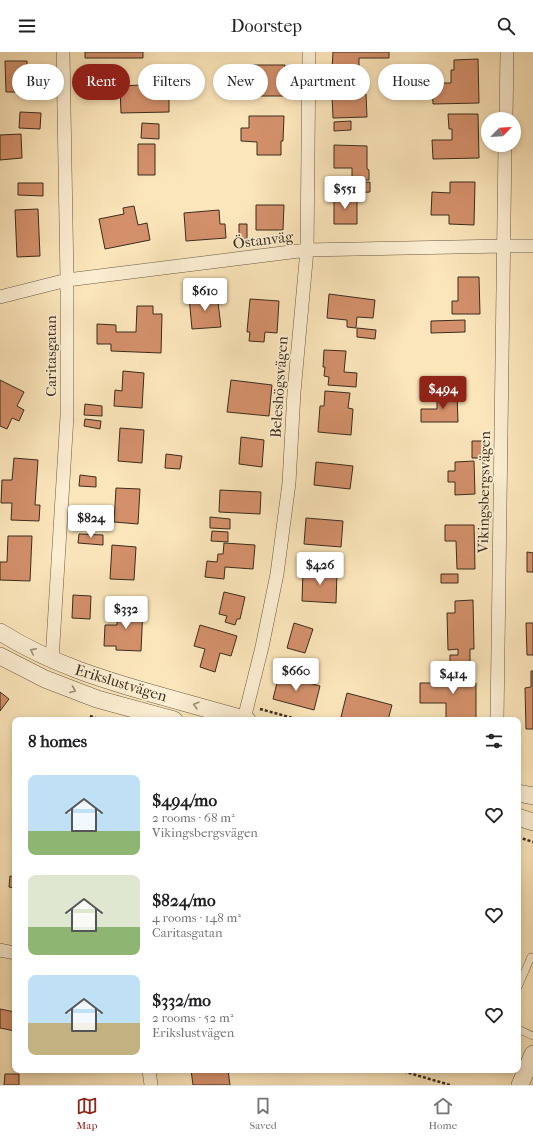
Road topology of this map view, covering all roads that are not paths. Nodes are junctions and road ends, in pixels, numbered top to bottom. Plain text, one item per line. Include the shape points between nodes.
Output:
1 (63, 52) edge
2 (309, 52) edge
3 (507, 52) edge
4 (506, 112) edge
5 (505, 152) edge
6 (504, 246) junction
7 (533, 246) edge
8 (307, 250) junction
9 (67, 280) junction
10 (0, 297) edge
11 (0, 632) edge
12 (0, 656) edge
13 (52, 660) junction
14 (163, 717) edge
15 (235, 717) edge
16 (247, 717) edge
17 (497, 717) edge
18 (521, 794) edge
19 (533, 796) edge
20 (521, 818) edge
21 (533, 822) edge
22 (0, 950) edge
23 (12, 952) edge
24 (533, 958) edge
25 (521, 980) edge
26 (521, 1030) edge
27 (533, 1036) edge
28 (533, 1054) edge
29 (149, 1073) edge
30 (151, 1085) edge
31 (520, 1085) edge

1 - 9 street, Caritasgatan
2 - 8 street, Beleshögsvägen
3 - 4 street
5 - 6 street, Vikingsbergsvägen
6 - 7 street, Östanväg
6 - 8 street, Östanväg
6 - 17 street, Vikingsbergsvägen
8 - 9 street, Östanväg
8 - 16 street, Beleshögsvägen via 294,392 289,483 277,574
9 - 10 street, Östanväg
9 - 13 street, Caritasgatan via 67,416
13 -> 11 street, Erikslustvägen
12 -> 14 street, Erikslustvägen via 45,679 97,699
15 -> 13 street, Erikslustvägen via 97,678
18 - 19 street
20 - 21 street
22 - 23 street
24 - 25 lane via 531,957
26 - 27 lane
28 - 31 street
29 - 30 street

